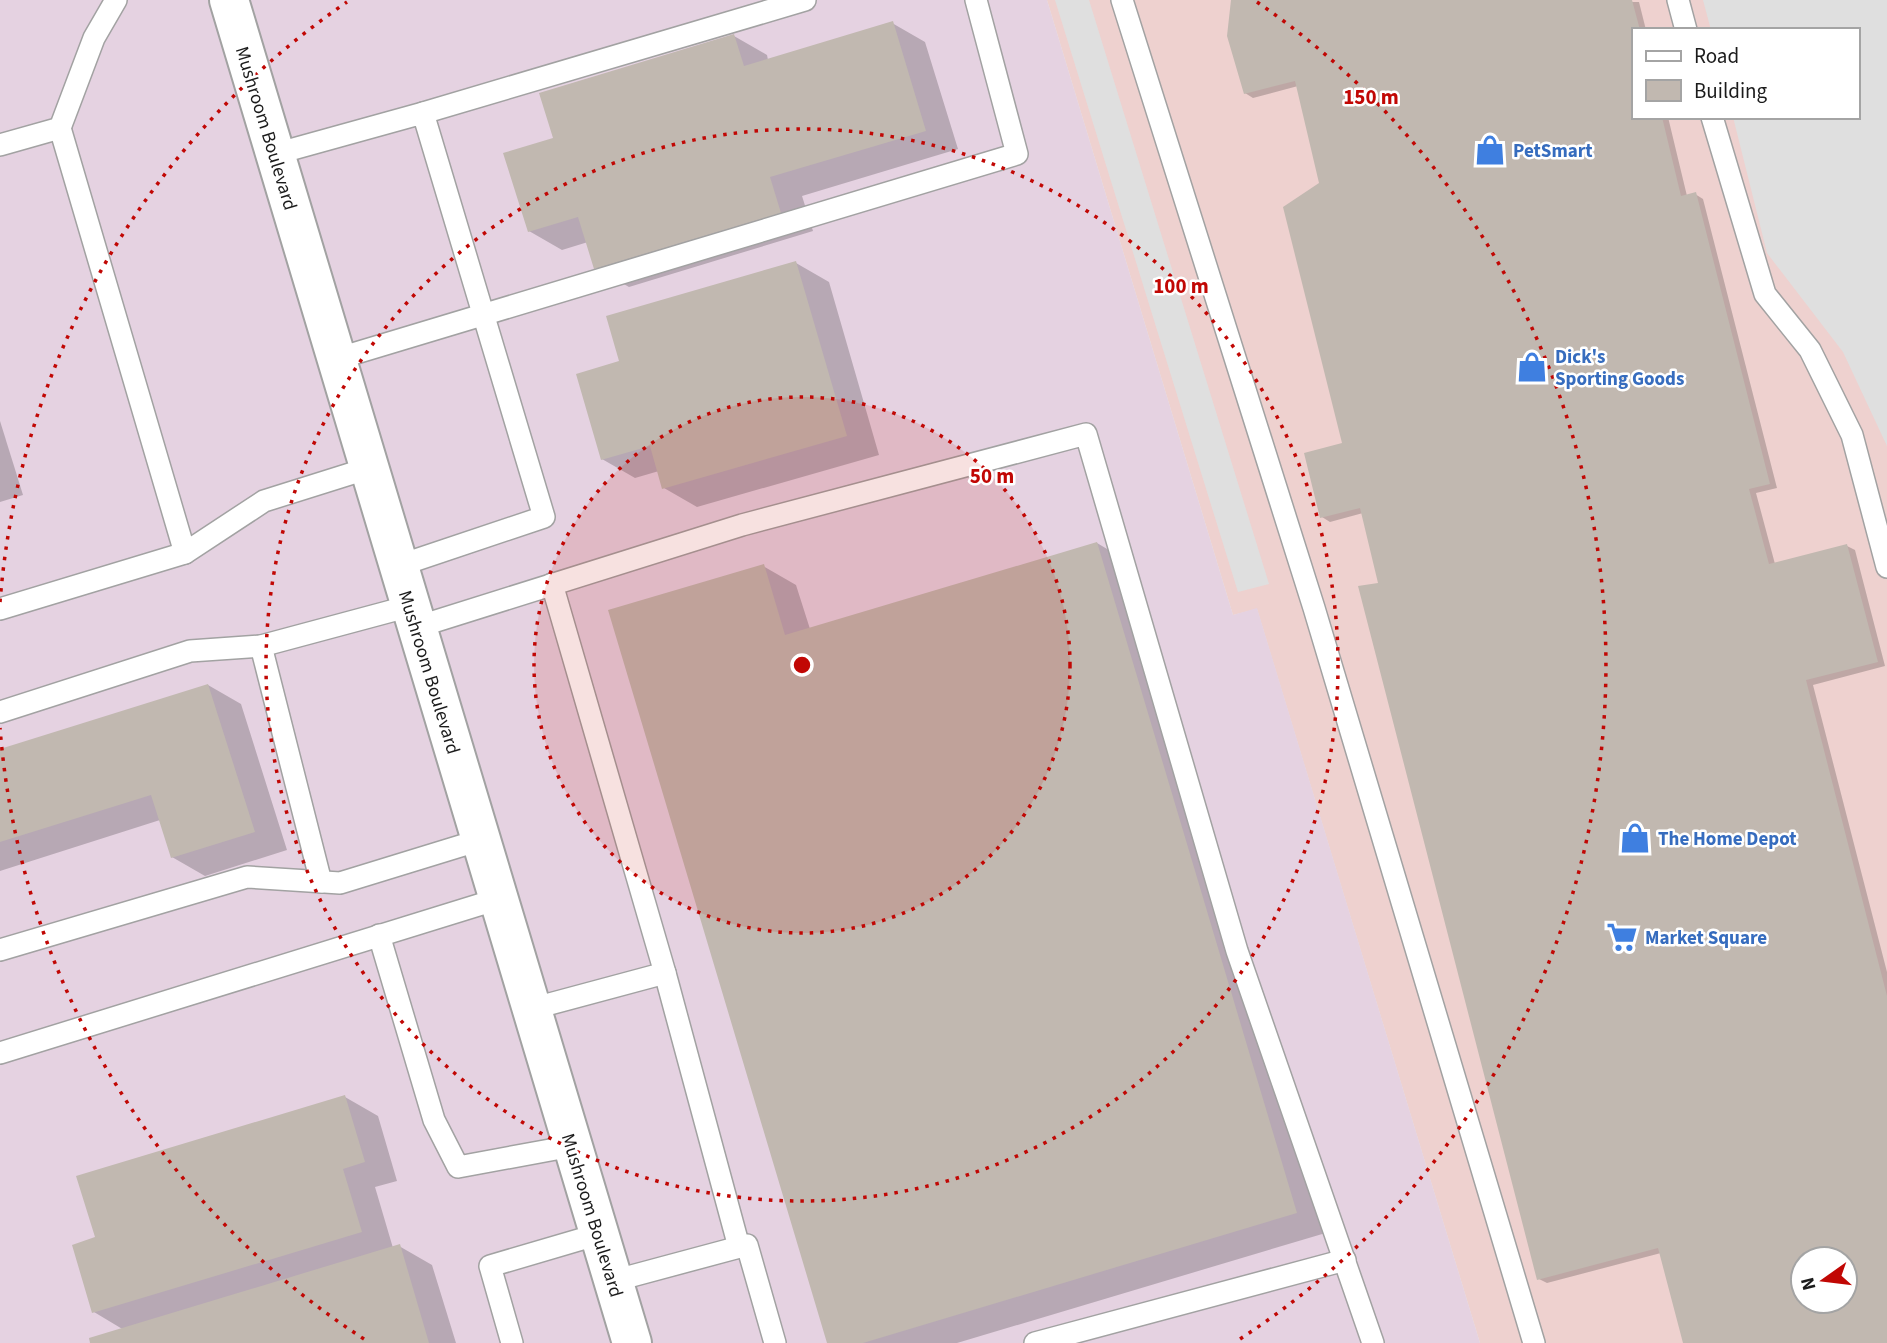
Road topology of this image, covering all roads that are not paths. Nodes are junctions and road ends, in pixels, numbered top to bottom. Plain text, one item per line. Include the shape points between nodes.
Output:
1 (116, 0) edge
2 (229, 0) edge
3 (805, 0) edge
4 (976, 0) edge
5 (1122, 0) edge
6 (1678, 0) edge
7 (1685, 28) edge
8 (423, 113) junction
9 (1713, 119) edge
10 (60, 128) junction
11 (0, 145) edge
12 (275, 154) junction
13 (484, 316) junction
14 (336, 359) junction
15 (369, 468) junction
16 (185, 553) junction
17 (398, 565) junction
18 (1887, 567) edge
19 (552, 584) junction
20 (0, 609) edge
21 (413, 616) junction
22 (261, 646) junction
23 (0, 712) edge
24 (480, 840) junction
25 (321, 882) junction
26 (498, 899) junction
27 (379, 936) junction
28 (0, 950) edge
29 (665, 972) junction
30 (531, 1009) junction
31 (0, 1053) edge
32 (572, 1146) junction
33 (599, 1234) junction
34 (739, 1247) junction
35 (1345, 1259) junction
36 (613, 1281) junction
37 (512, 1343) edge
38 (632, 1343) edge
39 (775, 1343) edge
40 (1035, 1343) edge
41 (1373, 1343) edge
42 (1534, 1343) edge

1 - 10 lane via 94,38
2 - 12 street, Mushroom Boulevard
3 - 8 lane
4 - 13 lane via 1017,154
5 - 42 lane via 1314,608
6 - 7 lane
8 - 12 lane
8 - 13 lane
9 - 18 lane via 1765,294 1810,350 1852,435
10 - 11 lane
10 - 16 lane
12 - 14 street, Mushroom Boulevard
13 - 14 lane
13 - 17 lane via 544,517
14 - 15 street, Mushroom Boulevard
15 - 16 lane via 264,501
15 - 17 street, Mushroom Boulevard
16 - 20 lane
17 - 21 street, Mushroom Boulevard
19 - 21 lane
19 - 29 lane
19 - 35 lane via 742,525 1086,434 1237,951
21 - 22 lane
21 - 24 street, Mushroom Boulevard
22 - 23 lane via 190,651
22 - 25 lane
24 - 25 lane via 340,883
24 - 26 street, Mushroom Boulevard
25 - 28 lane via 247,877
26 - 27 lane
26 - 30 street, Mushroom Boulevard
27 - 31 lane
27 - 32 lane via 434,1120 457,1167
29 - 30 lane
29 - 34 lane
30 - 32 street, Mushroom Boulevard
32 - 33 street, Mushroom Boulevard
33 - 36 street, Mushroom Boulevard
33 - 37 lane via 490,1266
34 - 36 lane
34 - 39 lane via 747,1245
35 - 40 lane
35 - 41 lane
36 - 38 street, Mushroom Boulevard

